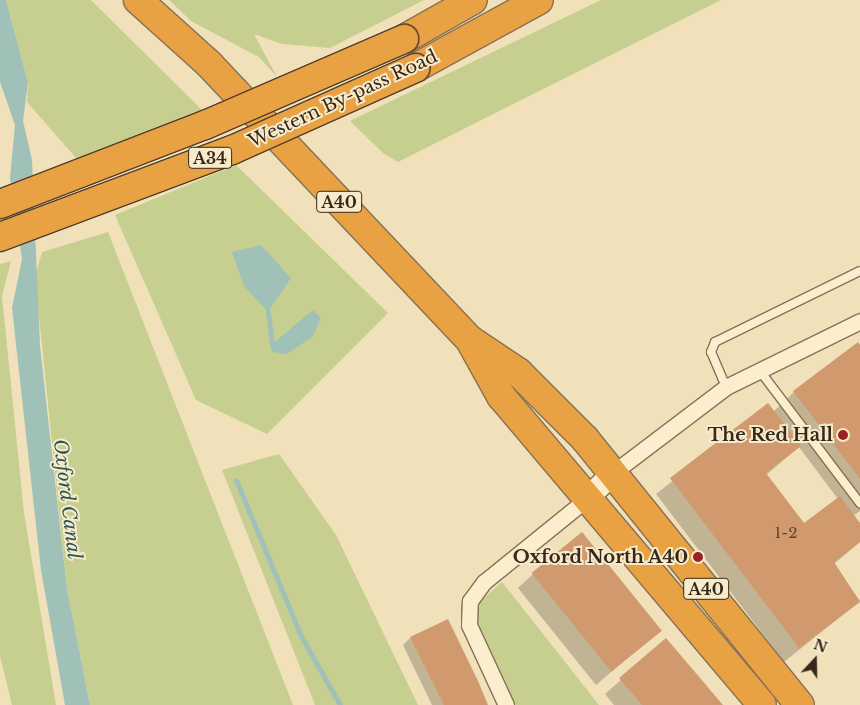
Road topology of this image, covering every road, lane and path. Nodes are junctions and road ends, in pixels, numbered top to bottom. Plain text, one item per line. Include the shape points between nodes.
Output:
1 (138, 0) edge
2 (473, 0) edge
3 (539, 0) edge
4 (0, 204) edge
5 (0, 237) edge
6 (860, 271) edge
7 (860, 321) edge
8 (470, 340) junction
9 (760, 371) junction
10 (726, 387) junction
11 (614, 472) junction
12 (589, 497) junction
13 (860, 503) edge
14 (506, 705) edge
15 (762, 705) edge
16 (800, 705) edge

1 - 8 highway, A40 via 209,64
2 - 4 highway, Western By-pass Road / A34, bridge via 404,39 160,143
3 - 5 highway, Western By-pass Road / A34, bridge via 415,68 232,150
6 - 10 lane via 715,342 710,352
7 - 9 street
8 - 11 highway, A40 via 518,372
8 - 12 highway, A40 via 501,396
9 - 10 street
9 - 13 lane
10 - 11 street
11 - 12 street
11 - 16 highway, A40
12 - 14 street via 484,582 470,601 469,625
12 - 15 highway, A40

